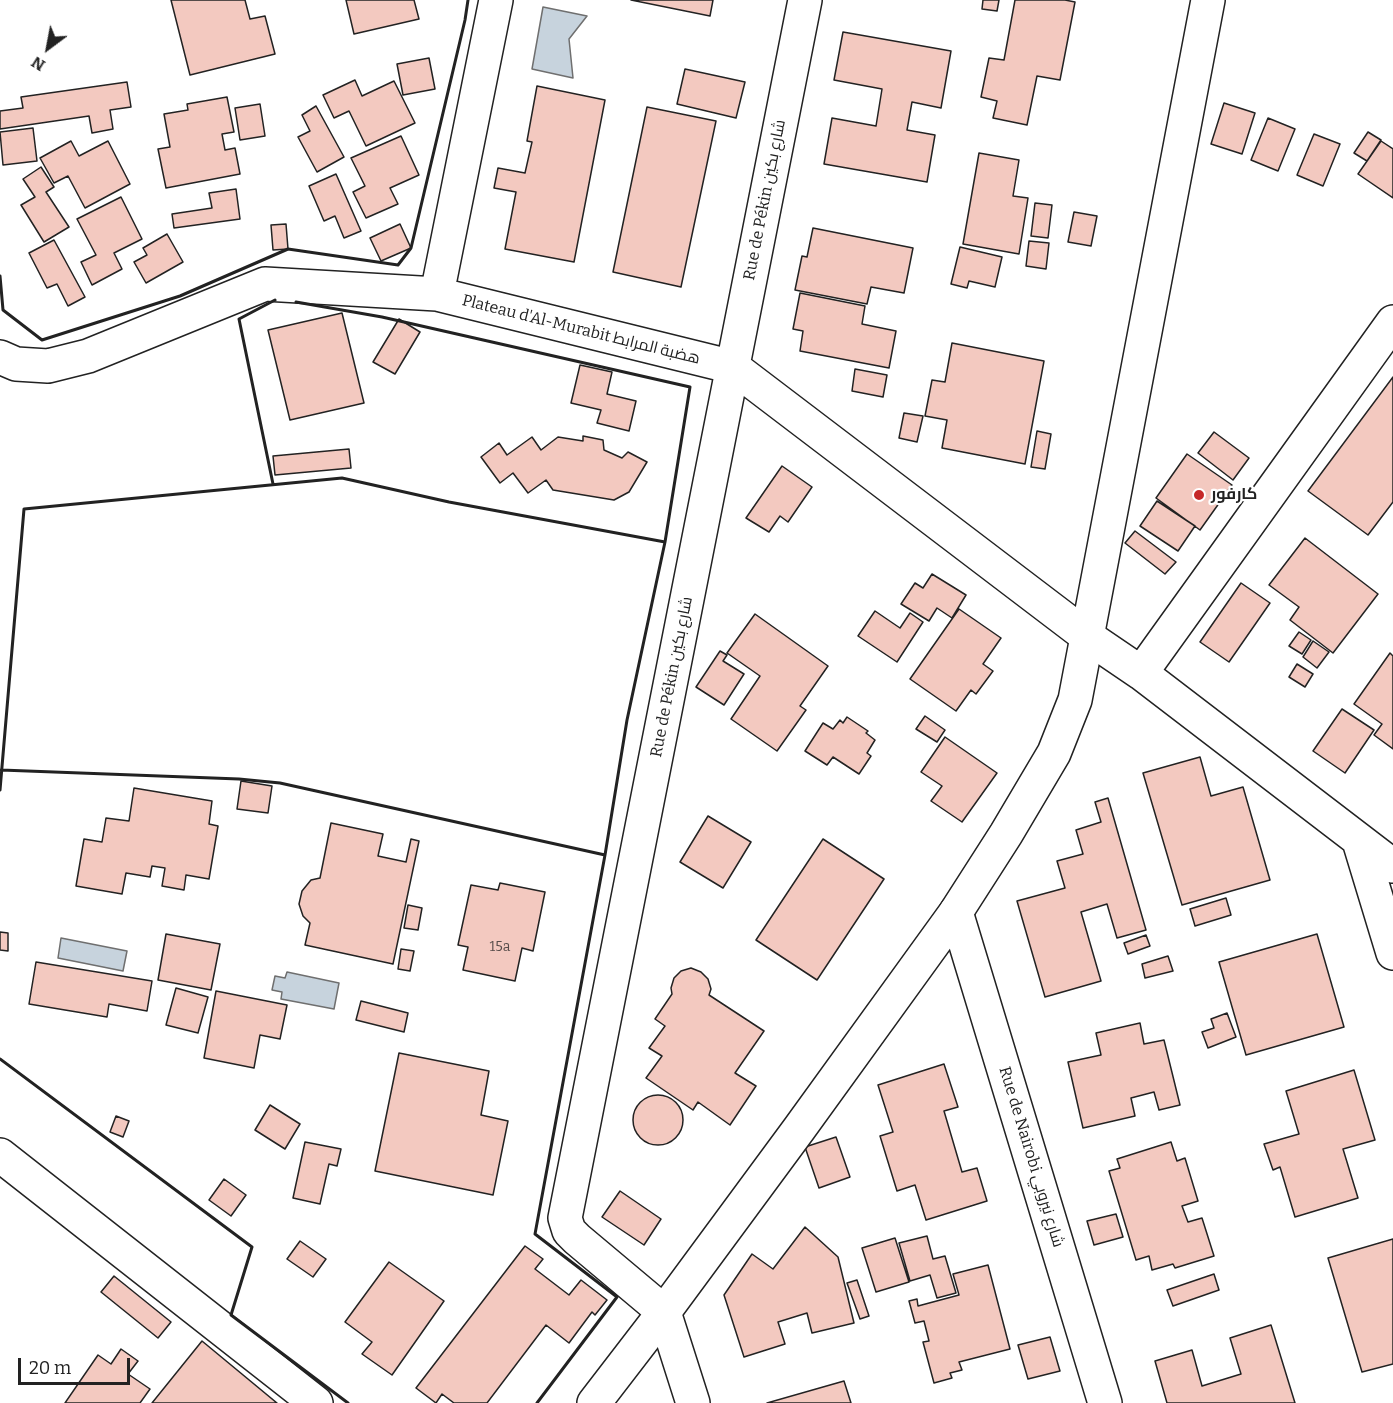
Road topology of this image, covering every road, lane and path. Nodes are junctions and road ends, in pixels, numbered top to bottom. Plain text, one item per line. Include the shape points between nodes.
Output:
1 (496, 0) edge
2 (805, 0) edge
3 (1208, 0) edge
4 (437, 294) junction
5 (1393, 322) edge
6 (0, 357) edge
7 (733, 367) junction
8 (1088, 637) junction
9 (1141, 673) junction
10 (1359, 841) junction
11 (1393, 866) edge
12 (956, 912) junction
13 (1393, 953) edge
14 (0, 1155) edge
15 (664, 1312) junction
16 (316, 1403) edge
17 (594, 1403) edge
18 (693, 1403) edge
19 (1106, 1403) edge

1 - 4 street
2 - 7 street, Rue de Pékin شارع بكين
3 - 8 street
4 - 6 street, Plateau d'Al-Murabit هضبة المرابط via 265,284 88,356 48,366 16,364
4 - 7 street, Plateau d'Al-Murabit هضبة المرابط
5 - 9 street
7 - 8 street, Plateau d'Al-Murabit هضبة المرابط
7 - 15 street, Rue de Pékin شارع بكين via 565,1218 577,1239
8 - 9 street, Plateau d'Al-Murabit هضبة المرابط
8 - 12 street via 1075,700 1054,753
9 - 10 street, Plateau d'Al-Murabit هضبة المرابط
10 - 11 street, Plateau d'Al-Murabit هضبة المرابط
10 - 13 street
12 - 15 street
12 - 19 street, Rue de Nairobi شارع نيروبي
14 - 16 street
15 - 17 street
15 - 18 street

